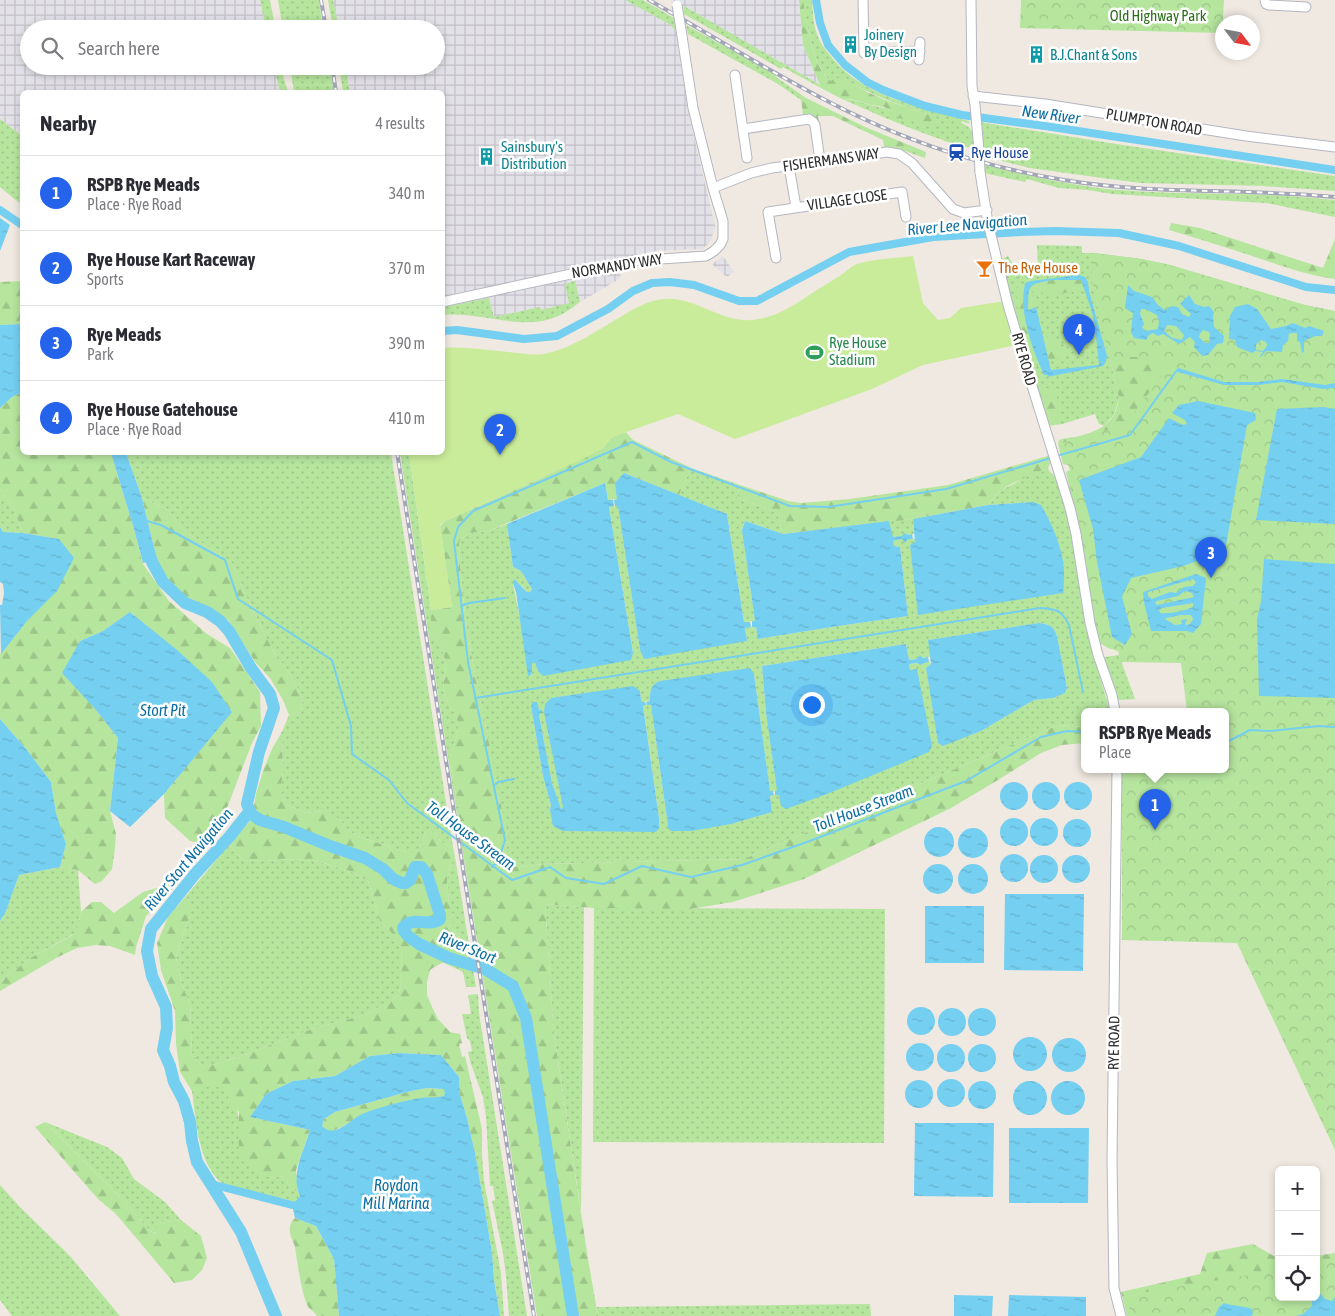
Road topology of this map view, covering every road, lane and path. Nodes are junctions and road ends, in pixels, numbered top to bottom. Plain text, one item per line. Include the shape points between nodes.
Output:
1 (863, 0) edge
2 (971, 0) edge
3 (1265, 0) edge
4 (677, 3) edge
5 (1306, 7) dead end
6 (920, 51) dead end
7 (735, 74) dead end
8 (973, 96) junction
9 (743, 129) junction
10 (1335, 147) edge
11 (747, 158) dead end
12 (820, 161) junction
13 (789, 166) junction
14 (713, 188) junction
15 (796, 207) junction
16 (987, 210) junction
17 (906, 217) dead end
18 (776, 258) dead end
19 (445, 301) edge
20 (1114, 708) edge
21 (1117, 773) edge
22 (1121, 1316) edge

1 - 6 street via 864,52
2 - 8 street, RYE ROAD
3 - 5 street via 1269,5
4 - 14 street, NORMANDY WAY, bridge via 693,108
7 - 9 street
8 - 10 street, PLUMPTON ROAD
8 - 16 street, RYE ROAD, bridge
9 - 11 street
9 - 12 street via 809,119 815,125
12 - 13 street, FISHERMANS WAY
12 - 16 street, FISHERMANS WAY via 894,153 912,163 953,209 964,214
13 - 14 street, FISHERMANS WAY via 751,173
13 - 15 street, VILLAGE CLOSE
14 - 19 street, NORMANDY WAY via 724,232 720,245 706,256 630,261
15 - 17 street, VILLAGE CLOSE via 902,192
15 - 18 street, VILLAGE CLOSE via 768,212
16 - 20 street, RYE ROAD via 1008,305 1070,508 1090,623
21 - 22 street, RYE ROAD via 1112,1160 1114,1288

